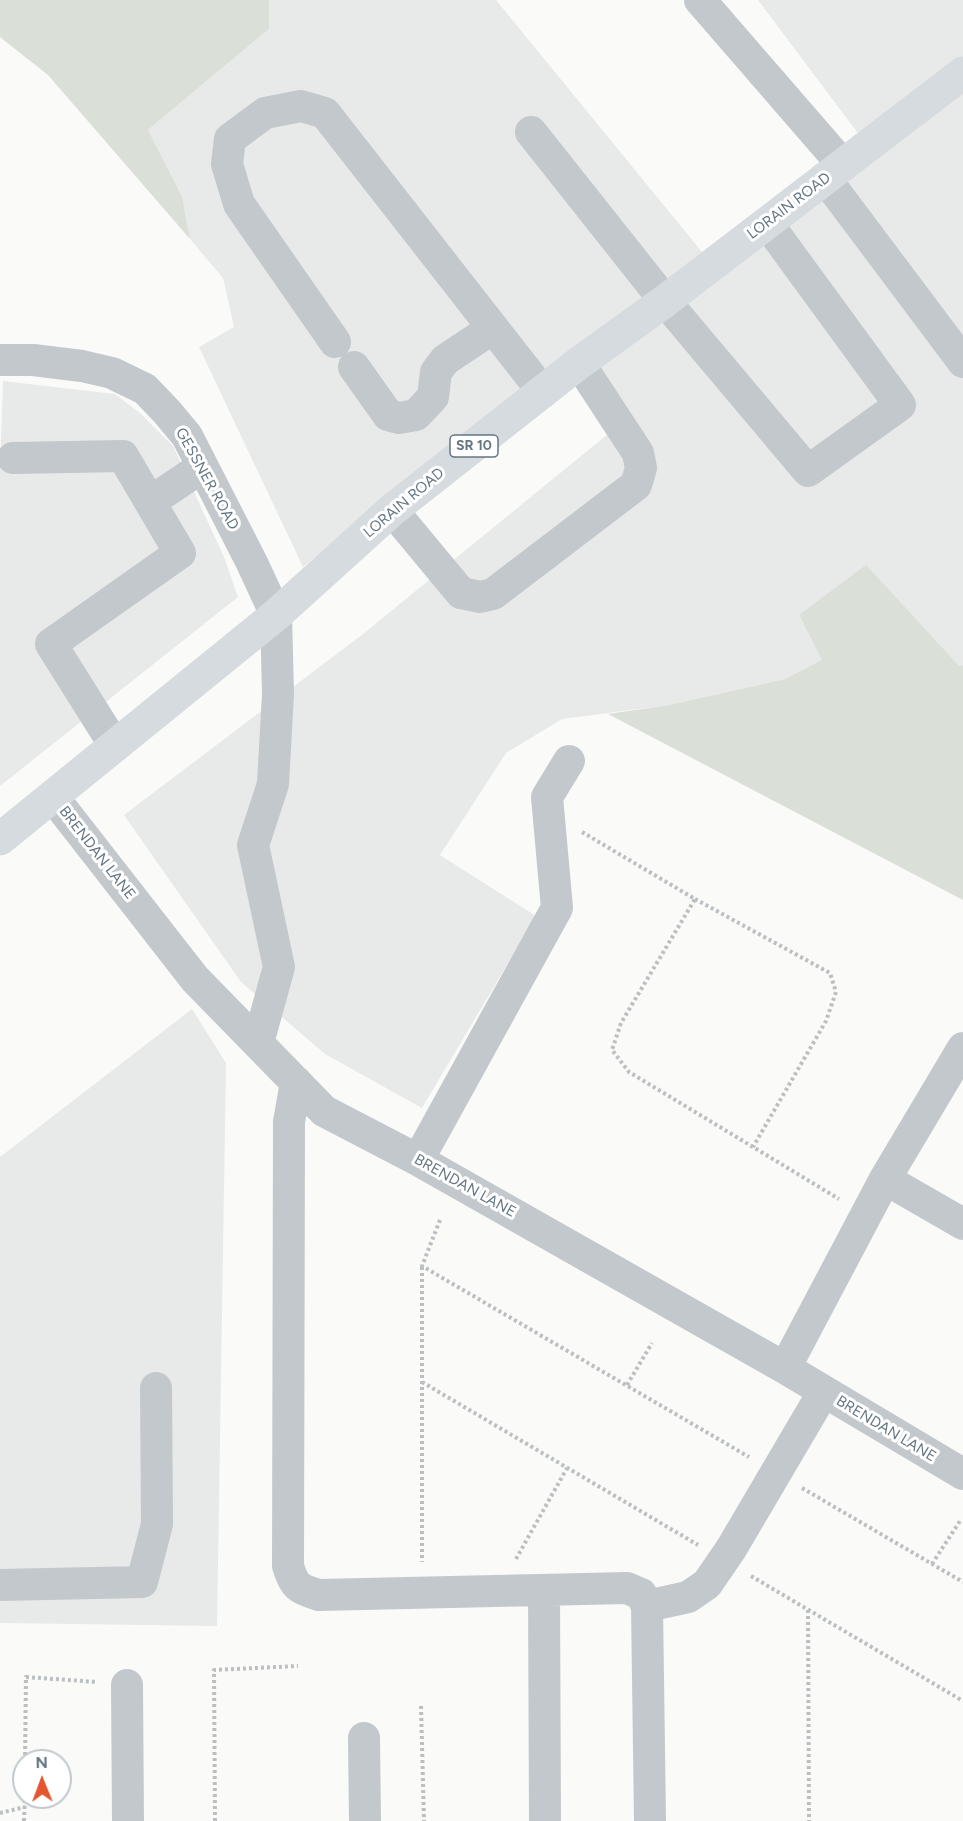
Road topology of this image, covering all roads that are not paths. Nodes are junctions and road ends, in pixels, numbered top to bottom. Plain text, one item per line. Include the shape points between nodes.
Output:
1 (700, 0) edge
2 (963, 73) edge
3 (531, 132) dead end
4 (834, 172) junction
5 (767, 223) junction
6 (665, 301) junction
7 (493, 328) junction
8 (335, 342) dead end
9 (0, 360) edge
10 (963, 362) edge
11 (579, 363) junction
12 (354, 367) dead end
13 (543, 392) junction
14 (13, 458) dead end
15 (202, 467) junction
16 (150, 502) junction
17 (392, 510) junction
18 (276, 615) junction
19 (115, 746) junction
20 (569, 761) dead end
21 (53, 797) junction
22 (0, 839) edge
23 (258, 1043) junction
24 (963, 1048) edge
25 (296, 1082) junction
26 (418, 1160) junction
27 (885, 1179) junction
28 (963, 1224) edge
29 (785, 1368) junction
30 (156, 1388) dead end
31 (824, 1391) junction
32 (963, 1474) edge
33 (0, 1585) edge
34 (544, 1590) junction
35 (647, 1606) junction
36 (127, 1684) road end
37 (364, 1738) dead end
38 (129, 1821) edge
39 (365, 1821) edge
40 (545, 1821) edge
41 (650, 1821) edge

1 - 4 street
2 - 4 main road, LORAIN ROAD / SR 10
3 - 6 street
4 - 5 main road, LORAIN ROAD / SR 10
4 - 10 street
5 - 6 main road, LORAIN ROAD / SR 10
5 - 6 street via 900,405 808,471
6 - 11 main road, LORAIN ROAD / SR 10
7 - 8 street via 325,113 302,106 265,113 230,139 227,164 239,204
7 - 12 street via 445,360 436,372 433,397 416,415 388,415
7 - 13 street
9 - 15 street, GESSNER ROAD via 82,366 112,373 145,389 186,436
11 - 13 main road, LORAIN ROAD / SR 10
11 - 17 street via 638,453 641,468 636,485 494,594 480,597 461,593
13 - 17 main road, LORAIN ROAD / SR 10
14 - 16 street via 123,456
15 - 16 street
15 - 18 street, GESSNER ROAD
16 - 19 street via 180,553 51,644
17 - 18 main road, LORAIN ROAD / SR 10
18 - 19 main road, LORAIN ROAD / SR 10
18 - 23 street via 278,694 273,784 253,845 279,967
19 - 21 main road, LORAIN ROAD / SR 10
20 - 26 street via 547,797 557,908
21 - 22 main road, LORAIN ROAD / SR 10
21 - 23 street, BRENDAN LANE via 195,979
23 - 25 street, BRENDAN LANE
24 - 27 street
25 - 26 street, BRENDAN LANE via 324,1111
25 - 34 street via 289,1122 288,1566 293,1582 306,1592 319,1595
26 - 29 street, BRENDAN LANE
27 - 28 street
27 - 29 street
29 - 31 street, BRENDAN LANE
30 - 33 street via 157,1524 142,1582
31 - 32 street, BRENDAN LANE
31 - 35 street via 707,1584 688,1597
34 - 35 street via 627,1588 640,1594
34 - 40 street
35 - 41 street
36 - 38 street
37 - 39 street

